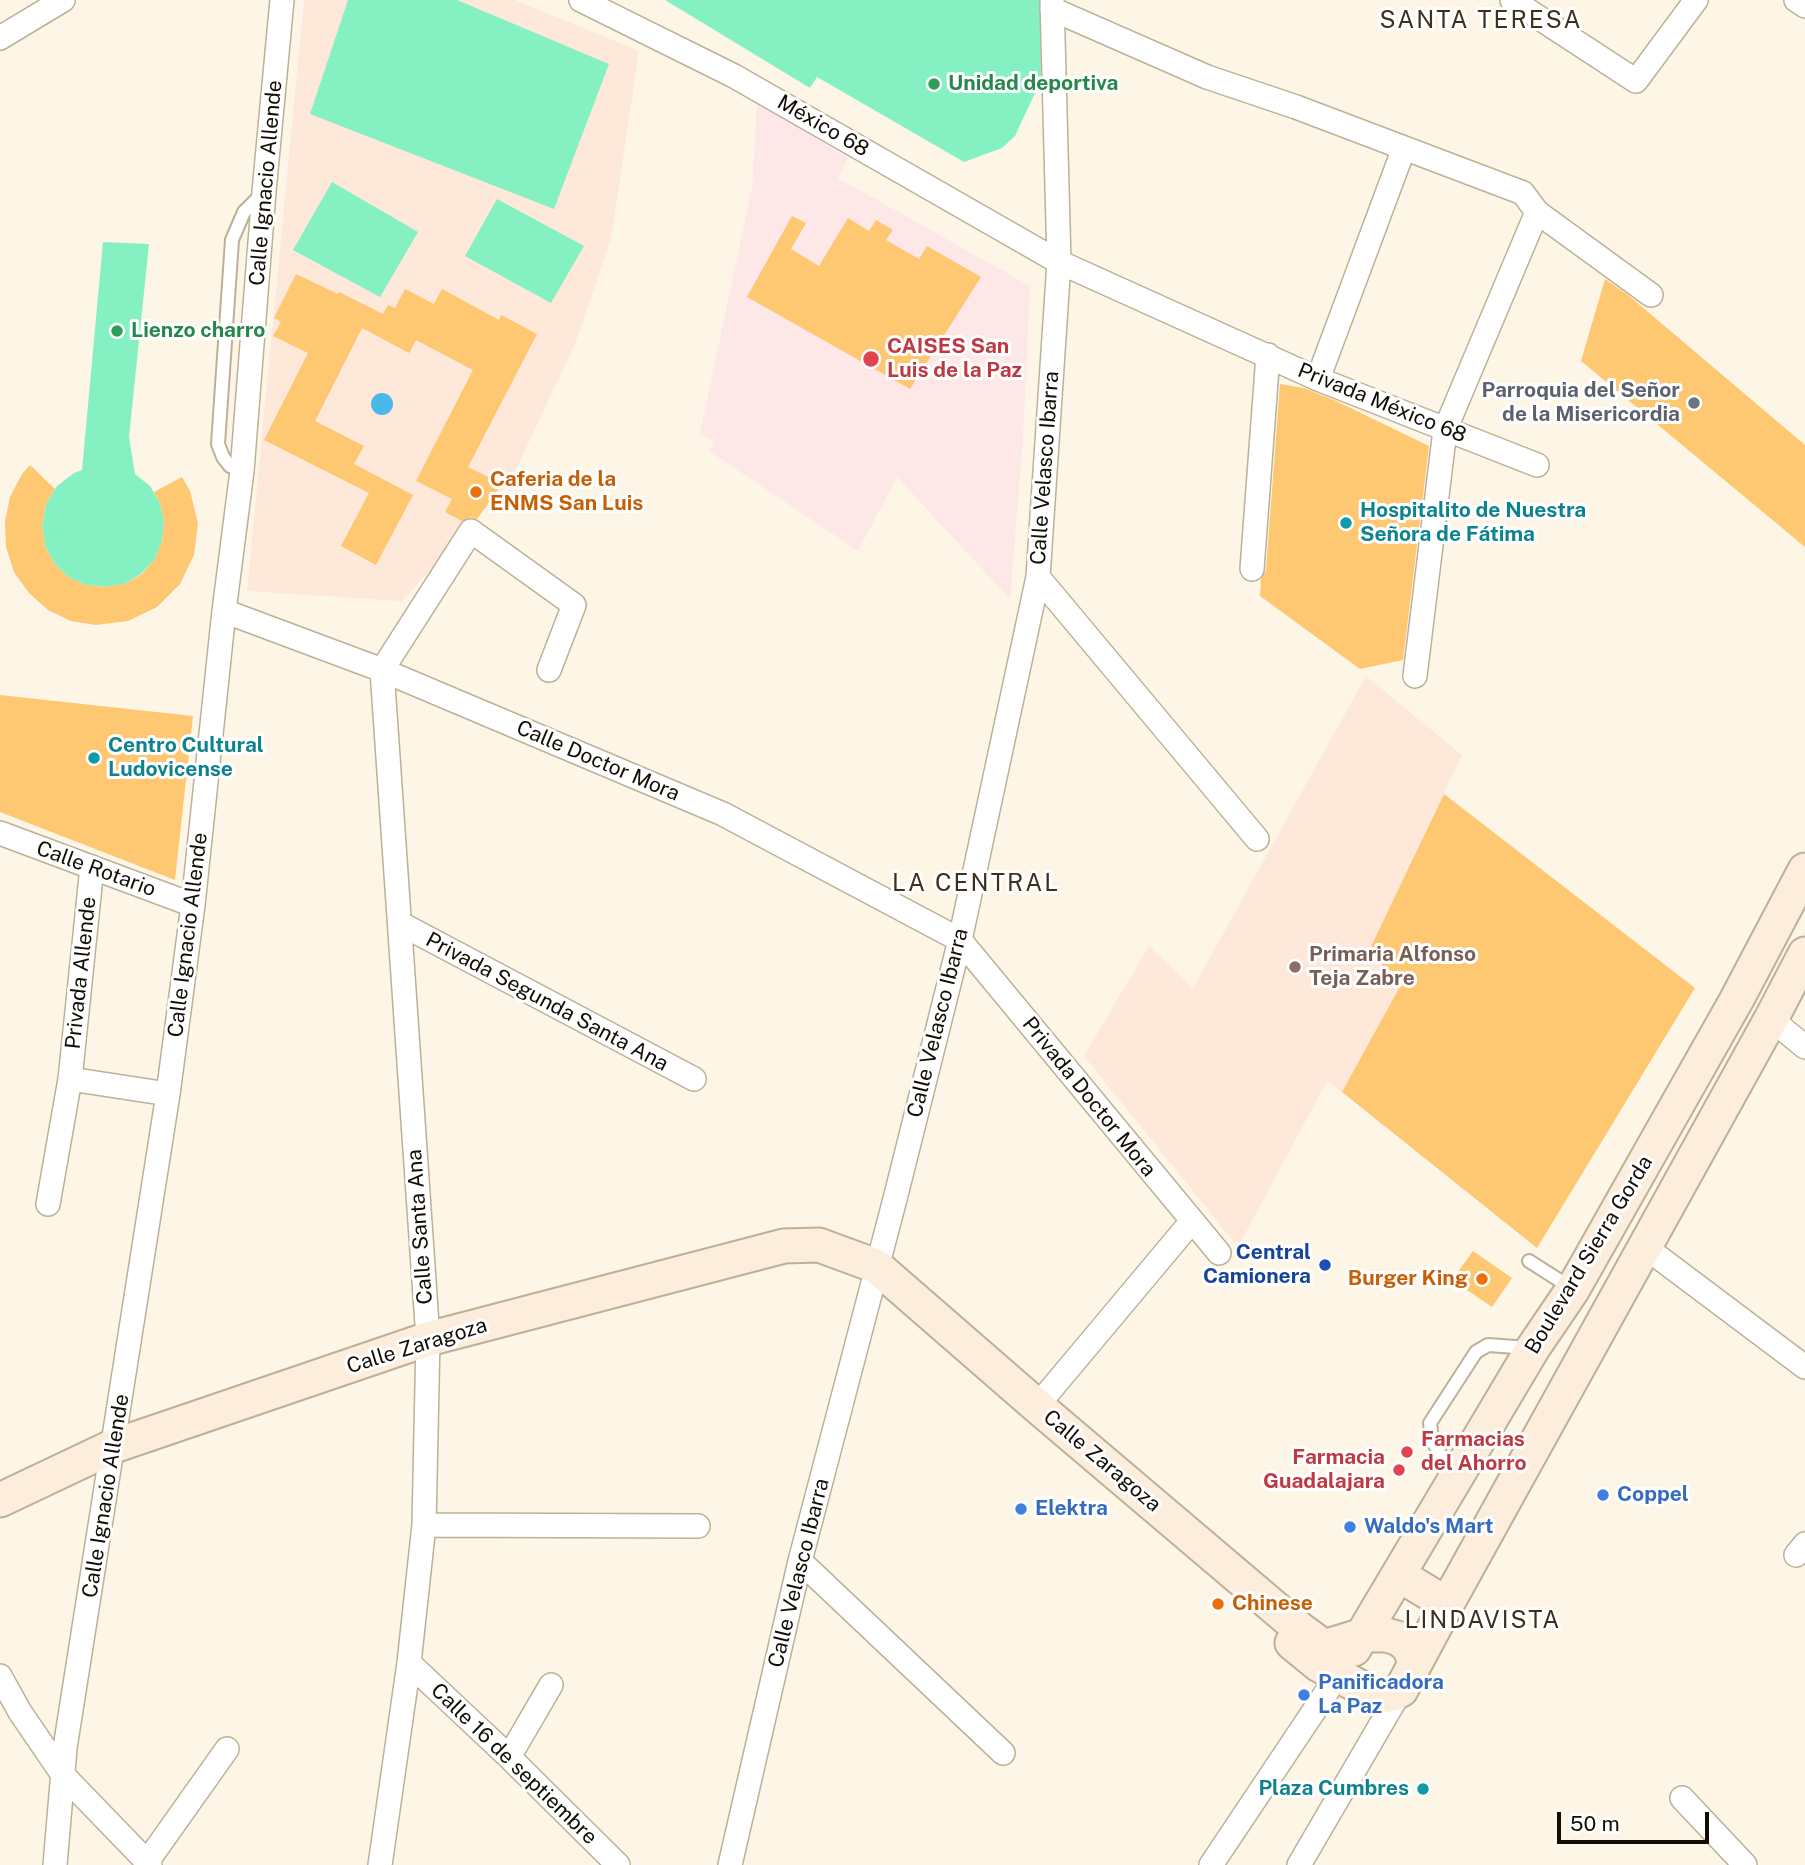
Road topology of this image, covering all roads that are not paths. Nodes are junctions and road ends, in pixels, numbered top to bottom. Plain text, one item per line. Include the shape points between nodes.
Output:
1 (63, 0) edge
2 (282, 0) edge
3 (582, 0) edge
4 (1512, 0) edge
5 (1696, 0) edge
6 (1796, 0) edge
7 (1052, 4) edge
8 (1805, 6) edge
9 (0, 38) edge
10 (1404, 148) junction
11 (264, 192) junction
12 (1537, 212) junction
13 (1059, 262) junction
14 (229, 294) junction
15 (1651, 295) dead end
16 (256, 296) junction
17 (1268, 355) junction
18 (1318, 379) junction
19 (1445, 430) junction
20 (1537, 465) dead end
21 (242, 471) junction
22 (1252, 569) dead end
23 (1038, 577) junction
24 (224, 611) junction
25 (382, 670) junction
26 (549, 670) dead end
27 (1415, 676) dead end
28 (0, 833) edge
29 (1257, 839) dead end
30 (92, 867) junction
31 (1805, 870) edge
32 (192, 905) junction
33 (401, 925) junction
34 (960, 940) junction
35 (1805, 954) edge
36 (1771, 1019) junction
37 (1805, 1047) edge
38 (70, 1079) junction
39 (694, 1079) dead end
40 (168, 1094) junction
41 (48, 1204) dead end
42 (1192, 1222) junction
43 (1645, 1247) junction
44 (1219, 1253) dead end
45 (1529, 1261) dead end
46 (865, 1268) junction
47 (1573, 1290) junction
48 (1611, 1308) junction
49 (428, 1339) junction
50 (1533, 1348) junction
51 (1805, 1367) edge
52 (1037, 1406) junction
53 (114, 1446) junction
54 (1456, 1480) junction
55 (0, 1500) edge
56 (424, 1525) junction
57 (698, 1525) dead end
58 (800, 1561) junction
59 (1399, 1575) junction
60 (1447, 1604) junction
61 (1363, 1635) junction
62 (410, 1663) junction
63 (1338, 1675) junction
64 (0, 1676) edge
65 (1408, 1678) junction
66 (551, 1685) dead end
67 (227, 1749) dead end
68 (1003, 1753) dead end
69 (509, 1757) junction
70 (64, 1775) junction
71 (1682, 1798) dead end
72 (148, 1864) edge
73 (55, 1865) edge
74 (380, 1865) edge
75 (618, 1865) edge
76 (730, 1865) edge
77 (1211, 1865) edge
78 (1299, 1865) edge
79 (1745, 1865) edge

1 - 9 street
2 - 11 street, Calle Ignacio Allende
3 - 13 street, México 68 via 734,76
4 - 5 street via 1636,81
6 - 8 street
7 - 10 street via 1207,77
7 - 13 street, Calle Velasco Ibarra
10 - 12 street via 1523,193
10 - 18 street
11 - 14 lane via 244,212 232,240
11 - 16 street, Calle Ignacio Allende
12 - 15 street
12 - 19 street
13 - 17 street, Privada México 68
13 - 23 street, Calle Velasco Ibarra
14 - 16 lane
14 - 21 lane via 218,444 230,466
16 - 21 street, Calle Ignacio Allende
17 - 18 street, Privada México 68
17 - 22 street, Privada México 68
18 - 19 street, Privada México 68
19 - 20 street, Privada México 68
19 - 27 street
21 - 24 street, Calle Ignacio Allende
23 - 29 street
23 - 34 street, Calle Velasco Ibarra
24 - 25 street, Calle Doctor Mora
24 - 32 street, Calle Ignacio Allende
25 - 26 street via 471,531 574,605
25 - 33 street, Calle Santa Ana
25 - 34 street, Calle Doctor Mora via 723,814
28 - 30 street, Calle Rotario
30 - 32 street, Calle Rotario
30 - 38 street, Privada Allende
31 - 47 street, Boulevard Sierra Gorda
32 - 40 street, Calle Ignacio Allende
33 - 39 street, Privada Segunda Santa Ana
33 - 49 street, Calle Santa Ana
34 - 42 street, Privada Doctor Mora
34 - 46 street, Calle Velasco Ibarra via 895,1199
35 - 36 street, Boulevard Sierra Gorda
36 - 37 street
36 - 43 street, Boulevard Sierra Gorda
38 - 40 street, Privada Allende
38 - 41 street, Privada Allende
40 - 53 street, Calle Ignacio Allende
42 - 44 street, Privada Doctor Mora
42 - 52 street
43 - 48 street, Boulevard Sierra Gorda
43 - 51 street
45 - 47 lane
46 - 49 street, Calle Zaragoza via 819,1245 784,1246
46 - 52 street, Calle Zaragoza
46 - 58 street, Calle Velasco Ibarra
46 - 63 street, Calle Zaragoza via 1319,1665
47 - 48 street
47 - 50 street, Boulevard Sierra Gorda
48 - 60 street, Boulevard Sierra Gorda
49 - 53 street, Calle Zaragoza
49 - 56 street, Calle Santa Ana
50 - 54 street, Boulevard Sierra Gorda
50 - 54 lane via 1488,1345 1476,1352 1430,1423 1433,1440
52 - 61 street, Calle Zaragoza via 1324,1647
53 - 55 street, Calle Zaragoza
53 - 70 street, Calle Ignacio Allende
54 - 59 street, Boulevard Sierra Gorda
56 - 57 street
56 - 62 street, Calle Santa Ana
58 - 68 street
58 - 76 street, Calle Velasco Ibarra
59 - 60 street
59 - 61 street, Boulevard Sierra Gorda
60 - 65 street, Boulevard Sierra Gorda
61 - 63 street, Boulevard Sierra Gorda
61 - 65 street via 1386,1635 1406,1644 1412,1653
62 - 69 street, Calle 16 de septiembre
62 - 74 street, Calle Santa Ana
63 - 65 street via 1384,1696 1393,1694
63 - 77 street
64 - 70 street
65 - 78 street
66 - 69 street
67 - 72 street
69 - 75 street, Calle 16 de septiembre
70 - 72 street
70 - 73 street, Calle Ignacio Allende
71 - 79 street

